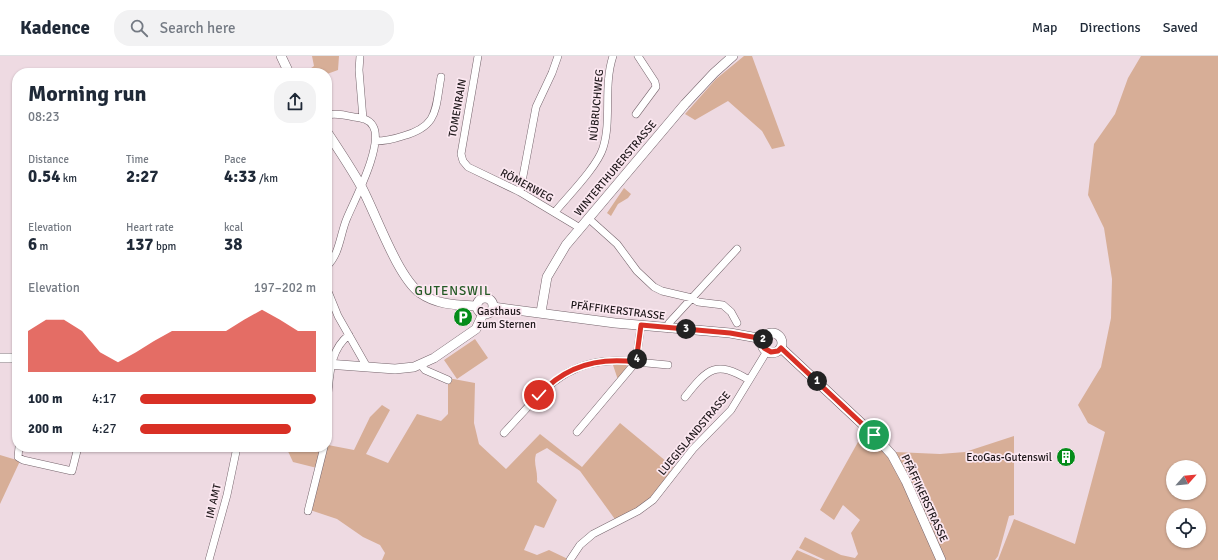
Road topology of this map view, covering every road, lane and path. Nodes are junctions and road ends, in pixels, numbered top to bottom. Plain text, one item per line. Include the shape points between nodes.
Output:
1 (281, 56) edge
2 (360, 56) edge
3 (478, 56) edge
4 (558, 56) edge
5 (614, 56) edge
6 (638, 56) edge
7 (733, 56) edge
8 (287, 68) edge
9 (441, 77) dead end
10 (332, 114) edge
11 (636, 114) dead end
12 (363, 119) junction
13 (332, 140) edge
14 (376, 141) junction
15 (464, 162) joint
16 (361, 186) junction
17 (520, 192) junction
18 (555, 212) junction
19 (588, 218) junction
20 (580, 228) junction
21 (737, 249) dead end
22 (332, 260) edge
23 (692, 298) junction
24 (332, 299) edge
25 (476, 306) junction
26 (493, 307) junction
27 (541, 312) junction
28 (483, 314) junction
29 (737, 323) dead end
30 (641, 325) junction
31 (668, 328) junction
32 (349, 335) junction
33 (764, 339) junction
34 (781, 348) junction
35 (767, 351) junction
36 (0, 358) edge
37 (12, 358) edge
38 (332, 359) edge
39 (636, 362) junction
40 (332, 363) edge
41 (365, 364) junction
42 (421, 365) junction
43 (668, 365) dead end
44 (448, 380) dead end
45 (749, 380) junction
46 (685, 397) dead end
47 (577, 432) dead end
48 (504, 433) dead end
49 (18, 452) edge
50 (77, 452) edge
51 (236, 452) edge
52 (323, 452) edge
53 (308, 511) dead end
54 (209, 560) edge
55 (570, 560) edge
56 (941, 560) edge

1 - 8 main road
2 - 12 street
3 - 15 street, TOMENRAIN via 461,154
4 - 17 street via 536,107
5 - 18 street, NÜBRUCHWEG via 609,75 603,148 596,161
6 - 11 street via 656,87
7 - 19 main road, WINTERTHURERSTRASSE via 685,104
9 - 14 street via 434,114 427,126 417,132 386,141
10 - 12 street
12 - 14 street via 373,126
13 - 16 main road
14 - 16 street
15 - 17 street, RÖMERWEG via 468,167
16 - 22 street via 344,224 336,256
16 - 25 main road via 410,284 422,294 437,301
17 - 18 street, RÖMERWEG
18 - 20 street, RÖMERWEG
19 - 20 main road, WINTERTHURERSTRASSE
19 - 23 street via 617,244 651,285 662,291
20 - 27 main road, WINTERTHURERSTRASSE via 562,250 549,272
21 - 23 street
23 - 29 street via 698,302 723,305 731,312
23 - 31 street via 669,322
24 - 32 street
25 - 26 main road via 479,300 485,298 491,301
25 - 28 main road
26 - 27 main road, PFÄFFIKERSTRASSE
26 - 28 main road via 490,313
27 - 30 main road, PFÄFFIKERSTRASSE
28 - 42 main road via 476,329
30 - 31 main road, PFÄFFIKERSTRASSE
30 - 39 street
31 - 33 main road, PFÄFFIKERSTRASSE via 730,333
32 - 38 street via 340,343
32 - 41 street
33 - 34 main road, PFÄFFIKERSTRASSE via 769,334 777,334 782,340
33 - 35 main road via 764,348
34 - 35 main road via 774,352
34 - 56 main road, PFÄFFIKERSTRASSE via 892,455 906,480
35 - 45 street, LUEGISLANDSTRASSE
36 - 37 main road
39 - 43 street
39 - 47 street
39 - 48 street via 598,361 567,372 549,385
40 - 41 main road
41 - 42 main road via 402,369
42 - 44 street via 425,370
45 - 46 street via 729,369 715,369
45 - 55 street, LUEGISLANDSTRASSE via 731,410 693,449 653,500 638,512 593,534 580,545
49 - 50 street via 18,457 23,460 72,470
51 - 54 street, IM AMT
52 - 53 street

